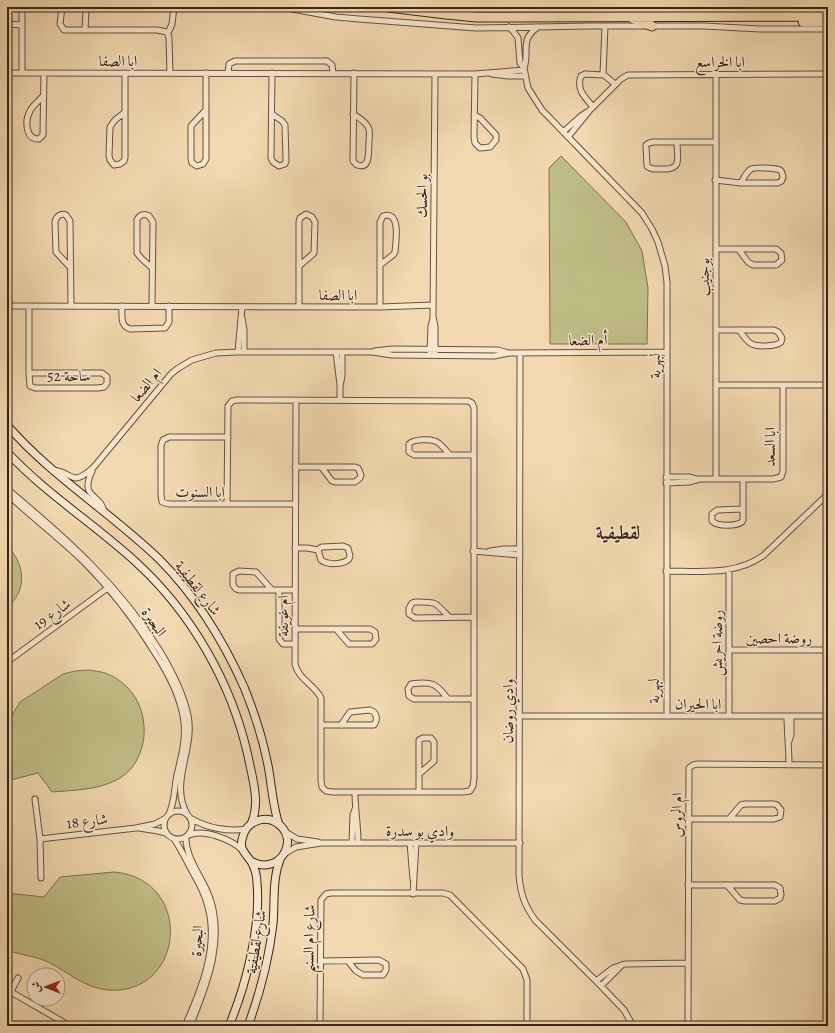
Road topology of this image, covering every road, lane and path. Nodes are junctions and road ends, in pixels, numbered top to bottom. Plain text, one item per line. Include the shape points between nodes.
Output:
1 (20, 7) edge
2 (62, 7) edge
3 (83, 7) edge
4 (174, 7) edge
5 (281, 7) edge
6 (388, 7) edge
7 (782, 7) edge
8 (828, 14) edge
9 (726, 15) junction
10 (762, 15) junction
11 (629, 16) junction
12 (828, 22) edge
13 (7, 24) edge
14 (22, 25) junction
15 (538, 26) junction
16 (605, 26) junction
17 (652, 26) junction
18 (509, 27) junction
19 (828, 29) edge
20 (86, 30) junction
21 (168, 33) junction
22 (524, 72) junction
23 (7, 73) edge
24 (22, 73) junction
25 (44, 73) junction
26 (125, 73) junction
27 (170, 73) junction
28 (206, 73) junction
29 (228, 73) junction
30 (272, 73) junction
31 (333, 73) junction
32 (354, 73) junction
33 (435, 74) junction
34 (475, 74) junction
35 (603, 74) junction
36 (716, 74) junction
37 (828, 74) edge
38 (615, 84) junction
39 (43, 96) junction
40 (592, 108) junction
41 (205, 111) junction
42 (124, 113) junction
43 (272, 114) junction
44 (353, 114) junction
45 (474, 115) junction
46 (563, 132) junction
47 (568, 137) junction
48 (677, 142) junction
49 (716, 142) junction
50 (715, 180) junction
51 (741, 183) junction
52 (716, 249) junction
53 (739, 250) junction
54 (380, 265) junction
55 (299, 266) junction
56 (70, 267) junction
57 (152, 268) junction
58 (433, 305) junction
59 (7, 306) edge
60 (29, 306) junction
61 (71, 306) junction
62 (122, 306) junction
63 (152, 306) junction
64 (169, 306) junction
65 (242, 307) junction
66 (299, 307) junction
67 (380, 307) junction
68 (716, 330) junction
69 (739, 330) junction
70 (241, 352) junction
71 (339, 352) junction
72 (433, 352) junction
73 (667, 352) junction
74 (520, 353) junction
75 (29, 373) junction
76 (716, 385) junction
77 (783, 385) junction
78 (828, 385) edge
79 (296, 400) junction
80 (340, 400) junction
81 (7, 425) edge
82 (828, 435) edge
83 (228, 437) junction
84 (7, 452) edge
85 (450, 455) junction
86 (474, 455) junction
87 (295, 467) junction
88 (93, 468) junction
89 (322, 468) junction
90 (52, 470) junction
91 (716, 479) junction
92 (743, 479) junction
93 (666, 480) junction
94 (8, 492) edge
95 (828, 494) edge
96 (227, 504) junction
97 (295, 504) junction
98 (743, 509) junction
99 (104, 512) junction
100 (295, 548) junction
101 (318, 550) junction
102 (473, 551) junction
103 (520, 552) junction
104 (729, 570) junction
105 (666, 571) junction
106 (109, 587) junction
107 (272, 590) junction
108 (279, 590) junction
109 (295, 590) junction
110 (450, 617) junction
111 (474, 617) junction
112 (295, 630) junction
113 (337, 630) junction
114 (295, 644) junction
115 (730, 650) junction
116 (828, 650) edge
117 (7, 662) edge
118 (448, 699) junction
119 (473, 699) junction
120 (520, 716) junction
121 (666, 716) junction
122 (729, 716) junction
123 (789, 716) junction
124 (828, 716) edge
125 (322, 725) junction
126 (341, 725) junction
127 (185, 749) junction
128 (789, 765) junction
129 (828, 765) edge
130 (419, 774) junction
131 (419, 791) junction
132 (355, 792) junction
133 (35, 799) dead end
134 (186, 812) junction
135 (168, 816) junction
136 (192, 819) junction
137 (689, 819) junction
138 (729, 819) junction
139 (204, 824) junction
140 (279, 824) junction
141 (248, 826) junction
142 (136, 828) junction
143 (222, 829) junction
144 (284, 831) junction
145 (166, 833) junction
146 (202, 834) junction
147 (187, 837) junction
148 (220, 838) junction
149 (40, 839) junction
150 (174, 839) junction
151 (321, 843) junction
152 (355, 843) junction
153 (413, 843) junction
154 (520, 843) junction
155 (243, 850) junction
156 (282, 857) junction
157 (251, 861) junction
158 (40, 878) dead end
159 (200, 881) junction
160 (688, 885) junction
161 (727, 885) junction
162 (413, 894) junction
163 (828, 918) edge
164 (828, 922) edge
165 (321, 960) junction
166 (348, 961) junction
167 (688, 963) junction
168 (623, 964) junction
169 (18, 978) dead end
170 (596, 981) junction
171 (601, 986) junction
172 (11, 992) junction
173 (7, 999) edge
174 (190, 1022) edge
175 (70, 1026) edge
176 (185, 1026) edge
177 (229, 1026) edge
178 (248, 1026) edge
179 (320, 1026) edge
180 (527, 1026) edge
181 (633, 1026) edge
182 (688, 1026) edge

1 - 14 street
2 - 20 street via 62,28
3 - 20 street via 86,11
4 - 21 street
5 - 18 street via 336,17 387,22 476,28
6 - 11 highway via 477,17
7 - 10 highway
8 - 10 highway
9 - 10 highway
9 - 11 highway
9 - 12 highway via 751,21
11 - 17 highway
13 - 14 street
14 - 24 street
15 - 16 street
15 - 18 street
15 - 22 street, لبهرية via 526,41
16 - 17 street
16 - 35 street
17 - 19 street
18 - 22 street, لبهرية via 518,38 520,63
20 - 21 street via 163,30
21 - 27 street
22 - 34 street, ابا الصفا via 508,76
22 - 46 street, لبهرية via 534,99
23 - 24 street, ابا الصفا
24 - 25 street, ابا الصفا
25 - 26 street, ابا الصفا
25 - 39 street
26 - 27 street, ابا الصفا
26 - 42 street
27 - 28 street, ابا الصفا
28 - 29 street, ابا الصفا
28 - 41 street
29 - 30 street, ابا الصفا
29 - 31 street via 229,64 235,61 327,61 332,65
30 - 31 street, ابا الصفا
30 - 43 street
31 - 32 street, ابا الصفا
32 - 33 street, ابا الصفا
32 - 44 street
33 - 34 street, ابا الصفا
33 - 58 street, بو الحسك
34 - 45 street
35 - 38 street
35 - 40 street via 585,74 580,78 581,93
36 - 37 street, ابا الخراسع
36 - 38 street, ابا الخراسع via 633,74 623,77
36 - 49 street, بوجنيب
38 - 40 street, ابا الخراسع
39 - 39 street via 29,112 28,132 34,139 39,139 43,135
40 - 46 street, ابا الخراسع
40 - 47 street, ابا الخراسع
41 - 41 street via 191,128 190,159 197,166 203,164 206,159
42 - 42 street via 112,124 109,131 110,160 117,165 125,158
43 - 43 street via 284,123 286,128 286,161 279,166 271,158
44 - 44 street via 369,129 368,158 362,166 356,165 353,161
45 - 45 street via 496,135 496,140 490,147 480,148 475,143
46 - 47 street, لبهرية
47 - 73 street, لبهرية via 637,207 658,242 667,282
48 - 48 street via 677,163 674,168 652,169 647,166 647,144
48 - 49 street
49 - 50 street, بوجنيب
50 - 51 street
50 - 52 street, بوجنيب
51 - 51 street via 747,172 754,168 780,170 783,177 778,183
52 - 53 street
52 - 68 street, بوجنيب
53 - 53 street via 748,262 753,264 776,265 782,260 782,253 776,249
54 - 54 street via 395,252 395,221 389,214 383,216 380,222
54 - 67 street
55 - 55 street via 314,253 315,222 306,214 299,222
55 - 66 street
56 - 56 street via 56,252 55,222 61,214 66,215 70,221
56 - 61 street
57 - 57 street via 137,253 136,220 144,214 153,222
57 - 63 street
58 - 67 street, ابا الصفا
58 - 72 street, بو الحسك
59 - 60 street, ابا الصفا
60 - 61 street, ابا الصفا
60 - 75 street, ساحة 52
61 - 62 street, ابا الصفا
62 - 63 street, ابا الصفا
62 - 64 street via 123,325 130,329 165,328 169,322
63 - 64 street, ابا الصفا
64 - 65 street, ابا الصفا
65 - 66 street, ابا الصفا
65 - 70 street via 244,330
66 - 67 street, ابا الصفا
68 - 69 street
68 - 76 street, بوجنيب
69 - 69 street via 754,345 775,346 782,338 774,330
70 - 71 street, أم الضعا
70 - 88 street, ام الضعا via 203,356 177,368
71 - 72 street, أم الضعا via 392,349
71 - 80 street
72 - 74 street, أم الضعا via 498,350
73 - 74 street, أم الضعا
73 - 93 street, لبهرية
74 - 103 street, وادي روضان
75 - 75 street, ساحة 52 via 29,383 35,388 98,388 104,387 107,383 107,377 102,373
76 - 77 street
76 - 91 street, بوجنيب
77 - 78 street
77 - 92 street, ابا السعد via 781,477
78 - 82 street
79 - 80 street, ام غويفة
79 - 83 street, ام غويفة via 232,401 228,406
79 - 87 street, ام غويفة
80 - 86 street, ام غويفة via 470,401 474,406
81 - 90 street, شارع لقطيفية
83 - 96 street, ام غويفة
83 - 96 street, ابا السنوت via 167,437 161,446 162,502
84 - 141 street, شارع لقطيفية via 36,480 138,564 186,618 218,672 243,736 256,800 255,815
85 - 85 street via 434,440 414,440 409,444 409,452 414,455
85 - 86 street
86 - 102 street, ام غويفة
87 - 89 street
87 - 97 street, ام غويفة
88 - 90 street, ام الضعا via 77,478
88 - 99 street, ام الضعا via 88,479 88,487
89 - 89 street via 335,482 355,482 361,474 358,468
90 - 99 street, شارع لقطيفية
91 - 92 street, ابا السعد
91 - 93 street, ابا السعد via 690,482
92 - 98 street
93 - 105 street, لبهرية
94 - 106 street, البحيرة via 75,551
95 - 104 street via 764,555 746,566
96 - 97 street, ابا السنوت
97 - 100 street, ام غويفة
98 - 98 street via 717,510 712,514 712,521 718,525 740,524 744,520
99 - 140 street, شارع لقطيفية via 171,573 194,600 226,650 256,720
100 - 101 street
100 - 109 street, ام غويفة
101 - 101 street via 321,560 327,563 344,563 349,560 348,548 343,546 322,547
102 - 103 street via 489,552 504,549
102 - 111 street, ام غويفة
103 - 120 street, وادي روضان
104 - 105 street
104 - 115 street, روضة احريش
105 - 121 street, لبهرية
106 - 117 street, شارع 19
106 - 127 street, البحيرة via 154,646 174,681 183,715
107 - 107 street via 256,572 239,571 233,574 232,583 236,589
107 - 108 street
108 - 109 street
108 - 114 street via 279,640 282,644
109 - 112 street, ام غويفة
110 - 110 street via 433,602 415,602 409,608 409,614 415,618
110 - 111 street
111 - 119 street, ام غويفة
112 - 113 street
112 - 114 street, ام غويفة
113 - 113 street via 349,644 371,644 376,639 373,630
114 - 125 street, ام غويفة via 296,668 320,696
115 - 116 street, روضة احصين
115 - 122 street, روضة احريش
118 - 118 street via 436,685 414,683 409,686 409,696 414,699
118 - 119 street
119 - 131 street, ام غويفة via 472,788 467,792
120 - 121 street, ابا الحيران
120 - 154 street, وادي روضان
121 - 122 street, ابا الحيران
122 - 123 street, ابا الحيران
123 - 124 street, ابا الحيران
123 - 128 street
125 - 126 street
125 - 132 street, ام غويفة via 322,787 328,792
126 - 126 street via 350,712 370,710 376,714 374,725
127 - 134 street, البحيرة via 179,789
127 - 135 street, البحيرة
128 - 129 street, ام الروس
128 - 137 street, ام الروس via 693,765 689,771
130 - 130 street via 434,761 434,742 431,738 419,740
130 - 131 street
131 - 132 street, ام غويفة
132 - 152 street
133 - 149 street
134 - 135 street via 177,810
134 - 136 street
135 - 142 street, شارع 18 via 154,824
135 - 145 street via 164,827
136 - 139 street
136 - 147 street via 193,828
137 - 138 street
137 - 160 street, ام الروس
138 - 138 street via 745,804 774,804 781,810 780,816 774,819
139 - 143 street
139 - 146 street
140 - 141 street via 259,820
140 - 144 street
141 - 143 street via 232,830
141 - 155 street via 242,837
142 - 145 street, شارع 18
142 - 149 street, شارع 18
143 - 148 street
144 - 151 street, وادي بو سدرة via 297,839
144 - 156 street via 287,845
145 - 150 street
146 - 147 street
146 - 148 street
147 - 150 street
147 - 159 street, البحيرة via 188,853
148 - 155 street via 231,841
149 - 158 street
150 - 159 street, البحيرة
151 - 152 street, وادي بو سدرة
151 - 156 street, وادي بو سدرة via 296,846
152 - 153 street, وادي بو سدرة
153 - 154 street, وادي بو سدرة
153 - 162 street
154 - 170 street, وادي روضان via 521,893 529,911 534,920
155 - 157 street
156 - 157 street via 273,864 265,865
156 - 178 street, شارع لقطيفية via 276,870 274,910 263,980
157 - 177 street, شارع لقطيفية via 257,886 255,925 243,987
159 - 174 street, البحيرة via 210,914 212,950
160 - 161 street
160 - 167 street, ام الروس
161 - 161 street via 740,900 745,901 775,901 781,895 780,888 775,885
162 - 165 street, شارع ام السنيم via 326,894 322,897 321,904
162 - 180 street, شارع ام السنيم via 450,895 523,969 527,980
163 - 164 street
165 - 166 street
165 - 179 street, شارع ام السنيم
166 - 166 street via 363,975 383,975 386,970 386,964 380,960
167 - 168 street
167 - 182 street, ام الروس
168 - 170 street
168 - 171 street
169 - 172 street
170 - 171 street, وادي روضان
171 - 181 street, وادي روضان via 624,1010
172 - 173 street
172 - 175 street
174 - 176 street, البحيرة

